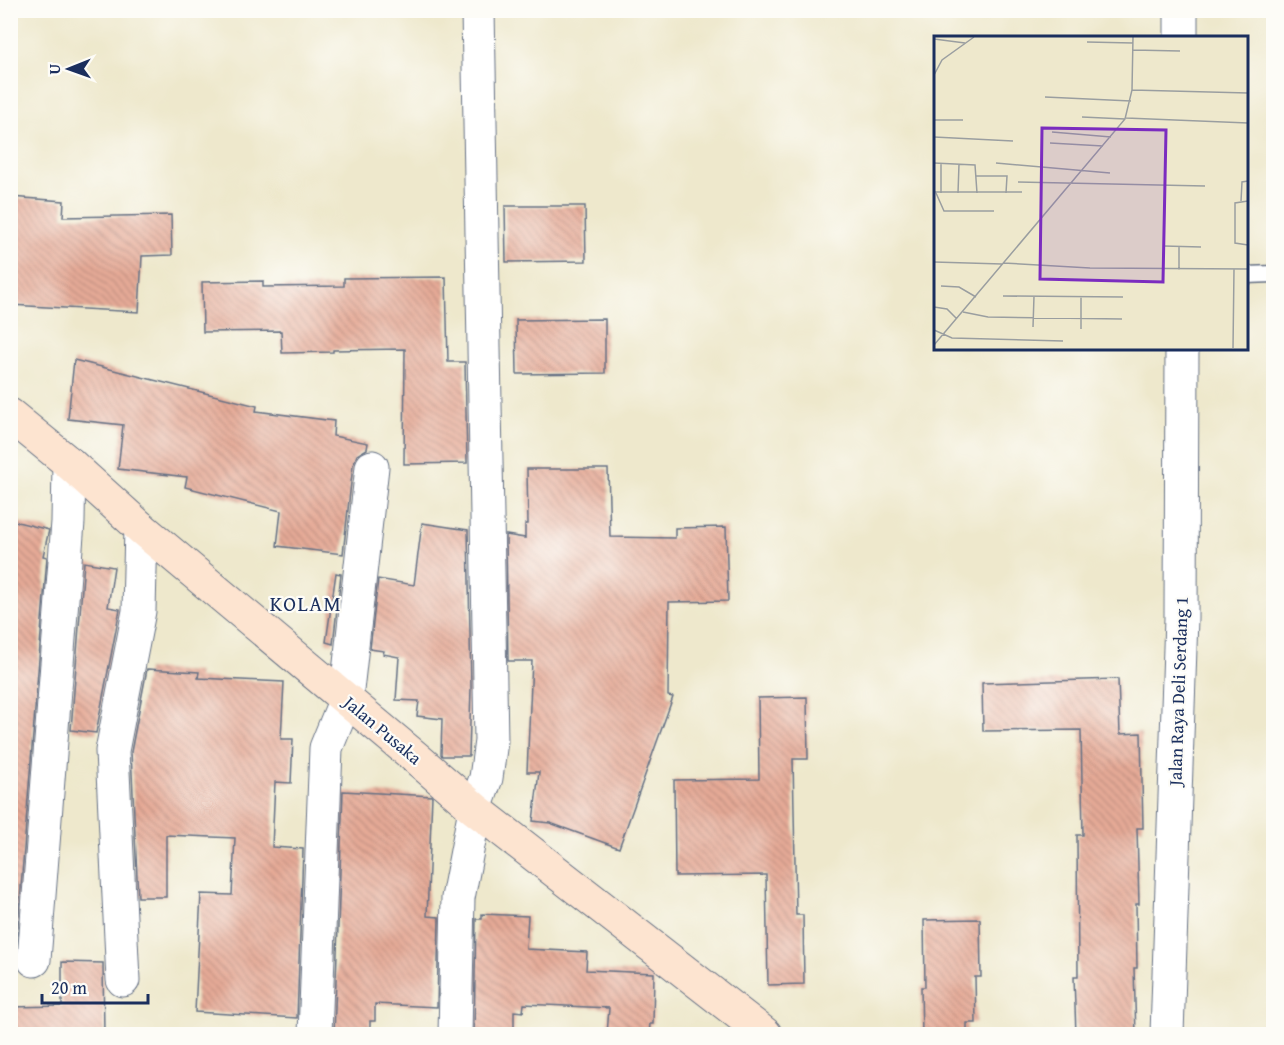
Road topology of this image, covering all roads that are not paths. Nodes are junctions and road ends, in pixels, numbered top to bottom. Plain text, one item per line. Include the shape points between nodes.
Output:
1 (478, 10) edge
2 (1181, 10) edge
3 (1181, 36) edge
4 (1274, 274) edge
5 (1248, 275) edge
6 (1182, 350) edge
7 (10, 415) edge
8 (69, 463) junction
9 (372, 467) dead end
10 (141, 528) junction
11 (346, 699) junction
12 (475, 809) junction
13 (34, 960) dead end
14 (123, 980) dead end
15 (315, 1035) edge
16 (455, 1035) edge
17 (765, 1035) edge
18 (1167, 1035) edge

1 - 12 street via 491,741 486,778
2 - 3 street
4 - 5 lane
6 - 18 street, Jalan Raya Deli Serdang 1 via 1181,618
7 - 8 street, Jalan Pusaka
8 - 10 street, Jalan Pusaka
8 - 13 street via 69,522
9 - 11 street
10 - 11 street, Jalan Pusaka
10 - 14 street via 139,611 112,751
11 - 12 street, Jalan Pusaka
11 - 15 street via 326,748
12 - 16 street via 458,898
12 - 17 street, Jalan Pusaka

